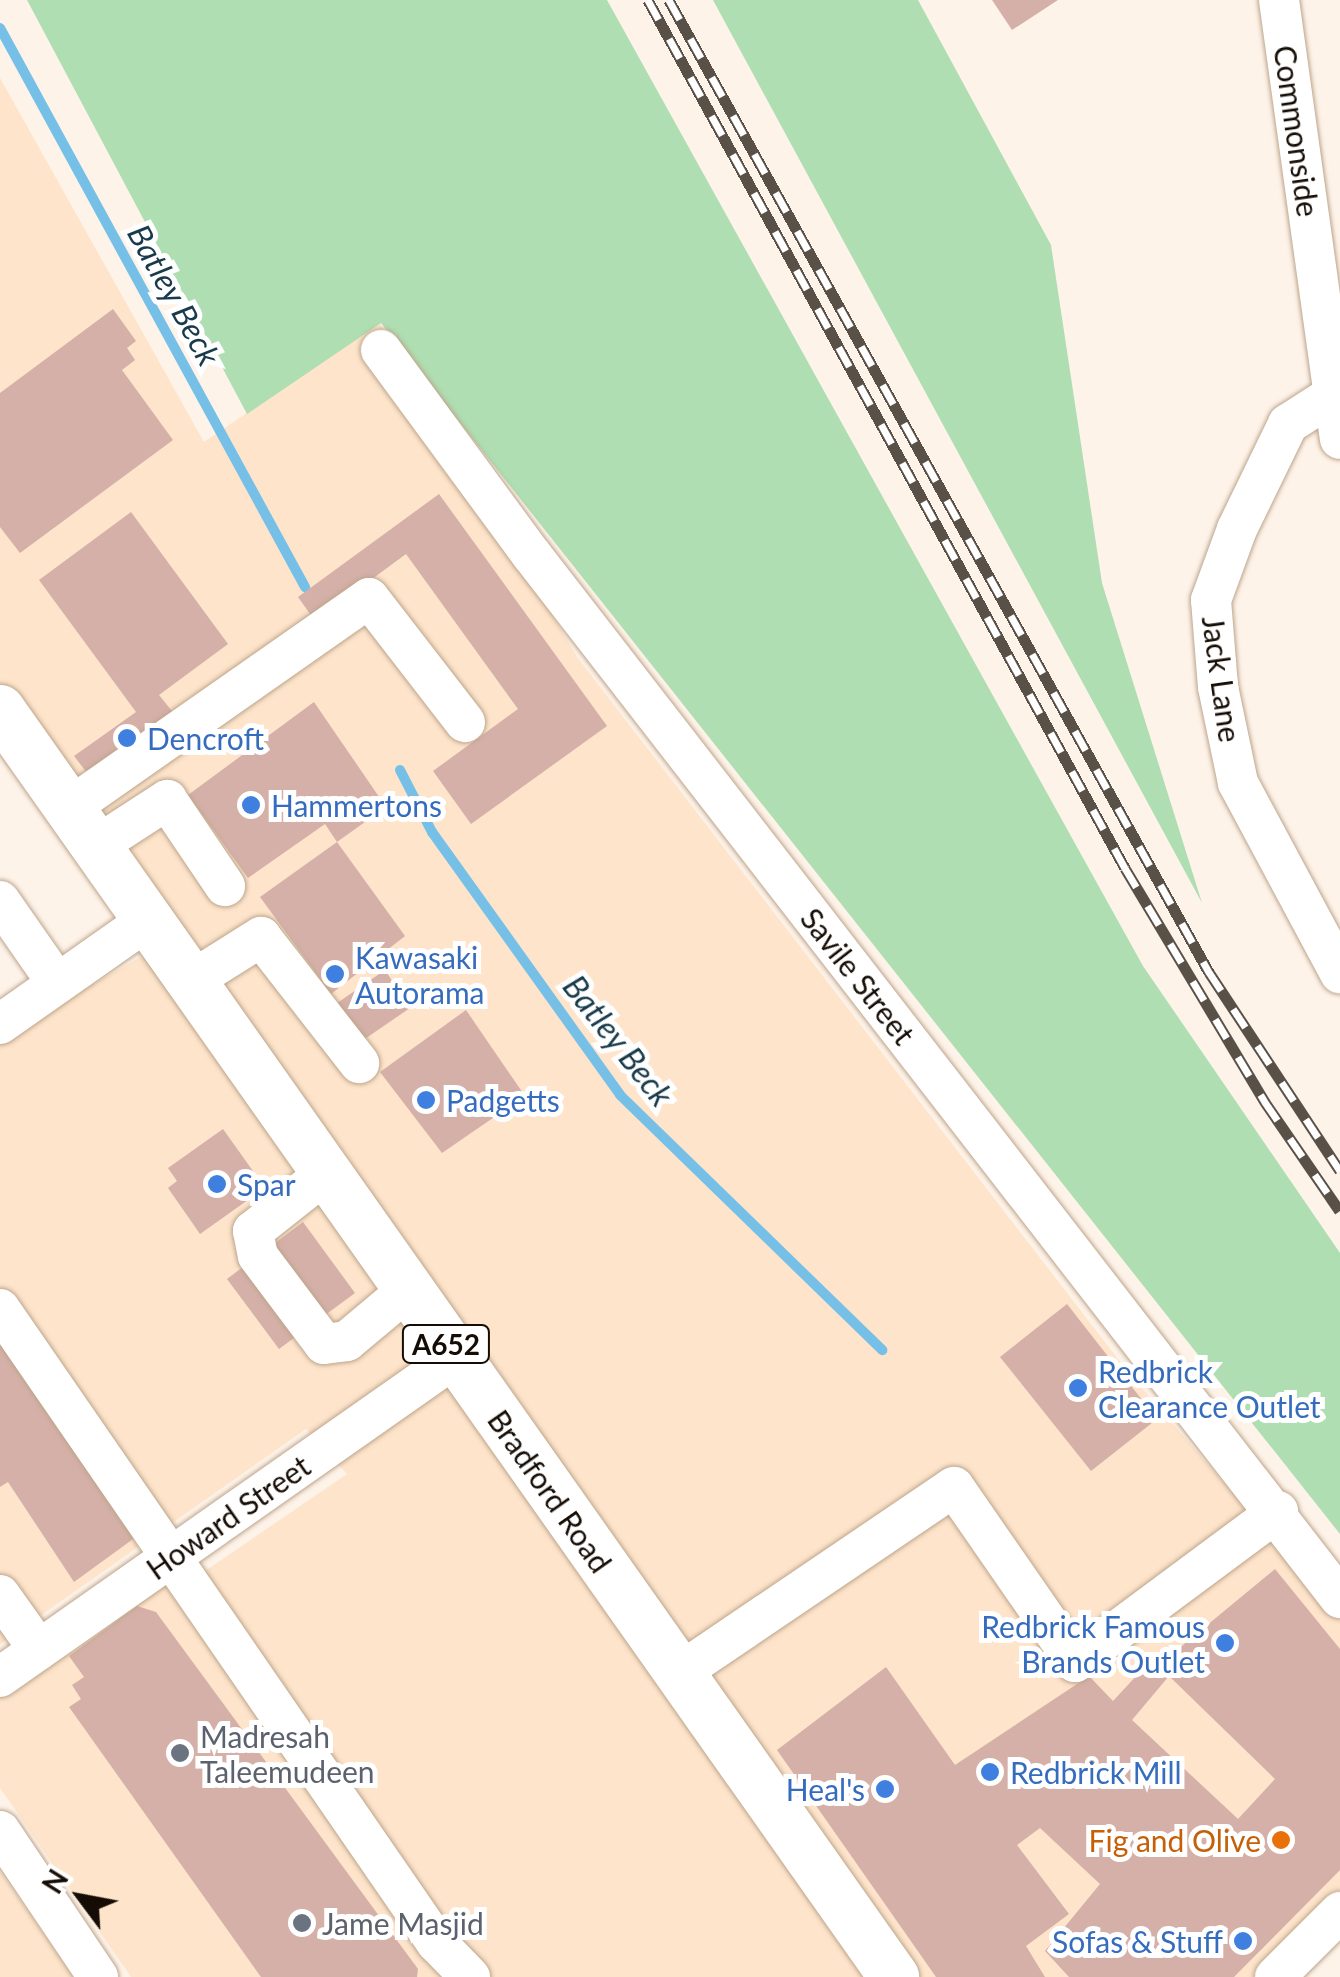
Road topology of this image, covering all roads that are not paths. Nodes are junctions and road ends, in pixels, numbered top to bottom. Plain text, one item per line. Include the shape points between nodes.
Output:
1 (1279, 0) edge
2 (382, 350) dead end
3 (1330, 397) junction
4 (1340, 439) edge
5 (0, 710) edge
6 (465, 722) dead end
7 (83, 827) junction
8 (225, 886) dead end
9 (0, 902) edge
10 (148, 920) junction
11 (1337, 963) edge
12 (192, 981) junction
13 (57, 983) junction
14 (0, 1024) edge
15 (359, 1063) dead end
16 (325, 1174) junction
17 (408, 1290) junction
18 (0, 1309) edge
19 (456, 1357) junction
20 (1278, 1511) junction
21 (167, 1559) junction
22 (0, 1596) edge
23 (1340, 1598) edge
24 (39, 1650) junction
25 (678, 1673) junction
26 (0, 1677) edge
27 (0, 1831) edge
28 (1340, 1912) edge
29 (98, 1977) edge
30 (470, 1977) edge
31 (894, 1977) edge
32 (1275, 1977) edge

1 - 3 street, Commonside via 1326,323
2 - 20 street, Savile Street via 543,569
3 - 4 street, Commonside
3 - 11 street, Jack Lane via 1288,424 1236,529 1211,600 1218,687 1238,783
5 - 7 main road, Bradford Road / A652
6 - 7 street via 369,598
7 - 8 street via 167,800
7 - 10 main road, Bradford Road / A652
9 - 13 street
10 - 12 main road, Bradford Road / A652
10 - 13 street
12 - 15 street via 261,937
12 - 16 main road, Bradford Road / A652
13 - 14 street
16 - 17 main road, Bradford Road / A652
16 - 17 street via 254,1231 251,1242 309,1327 324,1344 347,1341
17 - 19 main road, Bradford Road / A652
18 - 21 street
19 - 21 street, Howard Street
19 - 25 main road, Bradford Road / A652
20 - 23 street, Savile Street
20 - 25 street via 1075,1662 954,1487
21 - 24 street, Howard Street
21 - 30 street via 436,1942
22 - 24 street
24 - 26 street, Howard Street
25 - 31 main road, Bradford Road / A652
27 - 29 street
28 - 32 street

